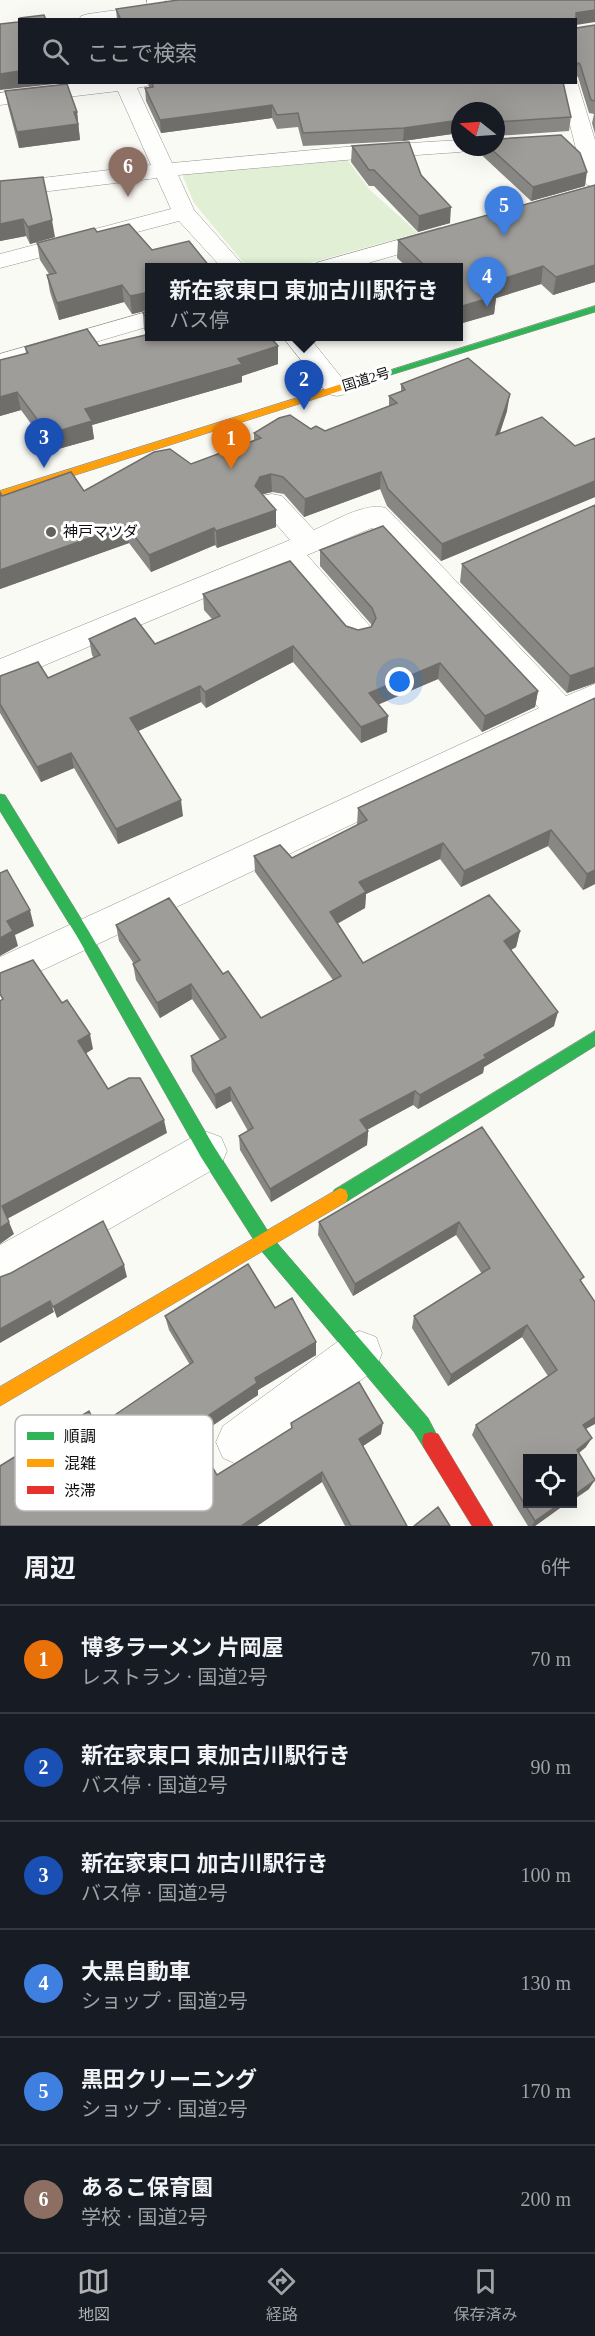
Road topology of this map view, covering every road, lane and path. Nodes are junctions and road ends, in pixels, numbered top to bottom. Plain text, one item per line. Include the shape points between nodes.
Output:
1 (156, 0) edge
2 (101, 18) edge
3 (125, 84) edge
4 (133, 84) edge
5 (570, 84) edge
6 (0, 99) edge
7 (562, 141) edge
8 (589, 144) edge
9 (451, 146) edge
10 (165, 169) junction
11 (591, 189) edge
12 (0, 190) edge
13 (184, 213) junction
14 (460, 230) edge
15 (0, 261) edge
16 (231, 263) edge
17 (339, 263) edge
18 (595, 309) edge
19 (145, 319) edge
20 (298, 341) edge
21 (0, 362) edge
22 (336, 388) junction
23 (0, 495) edge
24 (272, 503) edge
25 (299, 548) junction
26 (358, 633) edge
27 (0, 672) edge
28 (595, 696) edge
29 (561, 711) junction
30 (0, 799) edge
31 (83, 934) junction
32 (0, 974) edge
33 (595, 1038) edge
34 (207, 1151) junction
35 (265, 1242) junction
36 (0, 1268) edge
37 (360, 1353) junction
38 (0, 1398) edge
39 (239, 1442) dead end
40 (483, 1526) edge

1 - 2 street via 155,10
3 - 6 street
4 - 10 street
5 - 8 street
7 - 8 street
8 - 11 street
9 - 10 street
10 - 12 street
10 - 13 street
13 - 15 street
13 - 16 street
14 - 17 street
18 - 22 main road, 国道2号
19 - 21 street
20 - 22 street
22 - 23 main road, 国道2号
24 - 25 street
25 - 26 street
25 - 27 street
25 - 29 street via 376,515 447,574
28 - 29 street
29 - 31 street
30 - 31 main road
31 - 32 street
31 - 34 main road
33 - 35 main road
34 - 35 main road
34 - 36 street
35 - 37 main road
35 - 38 main road
37 - 39 street
37 - 40 main road via 421,1425

